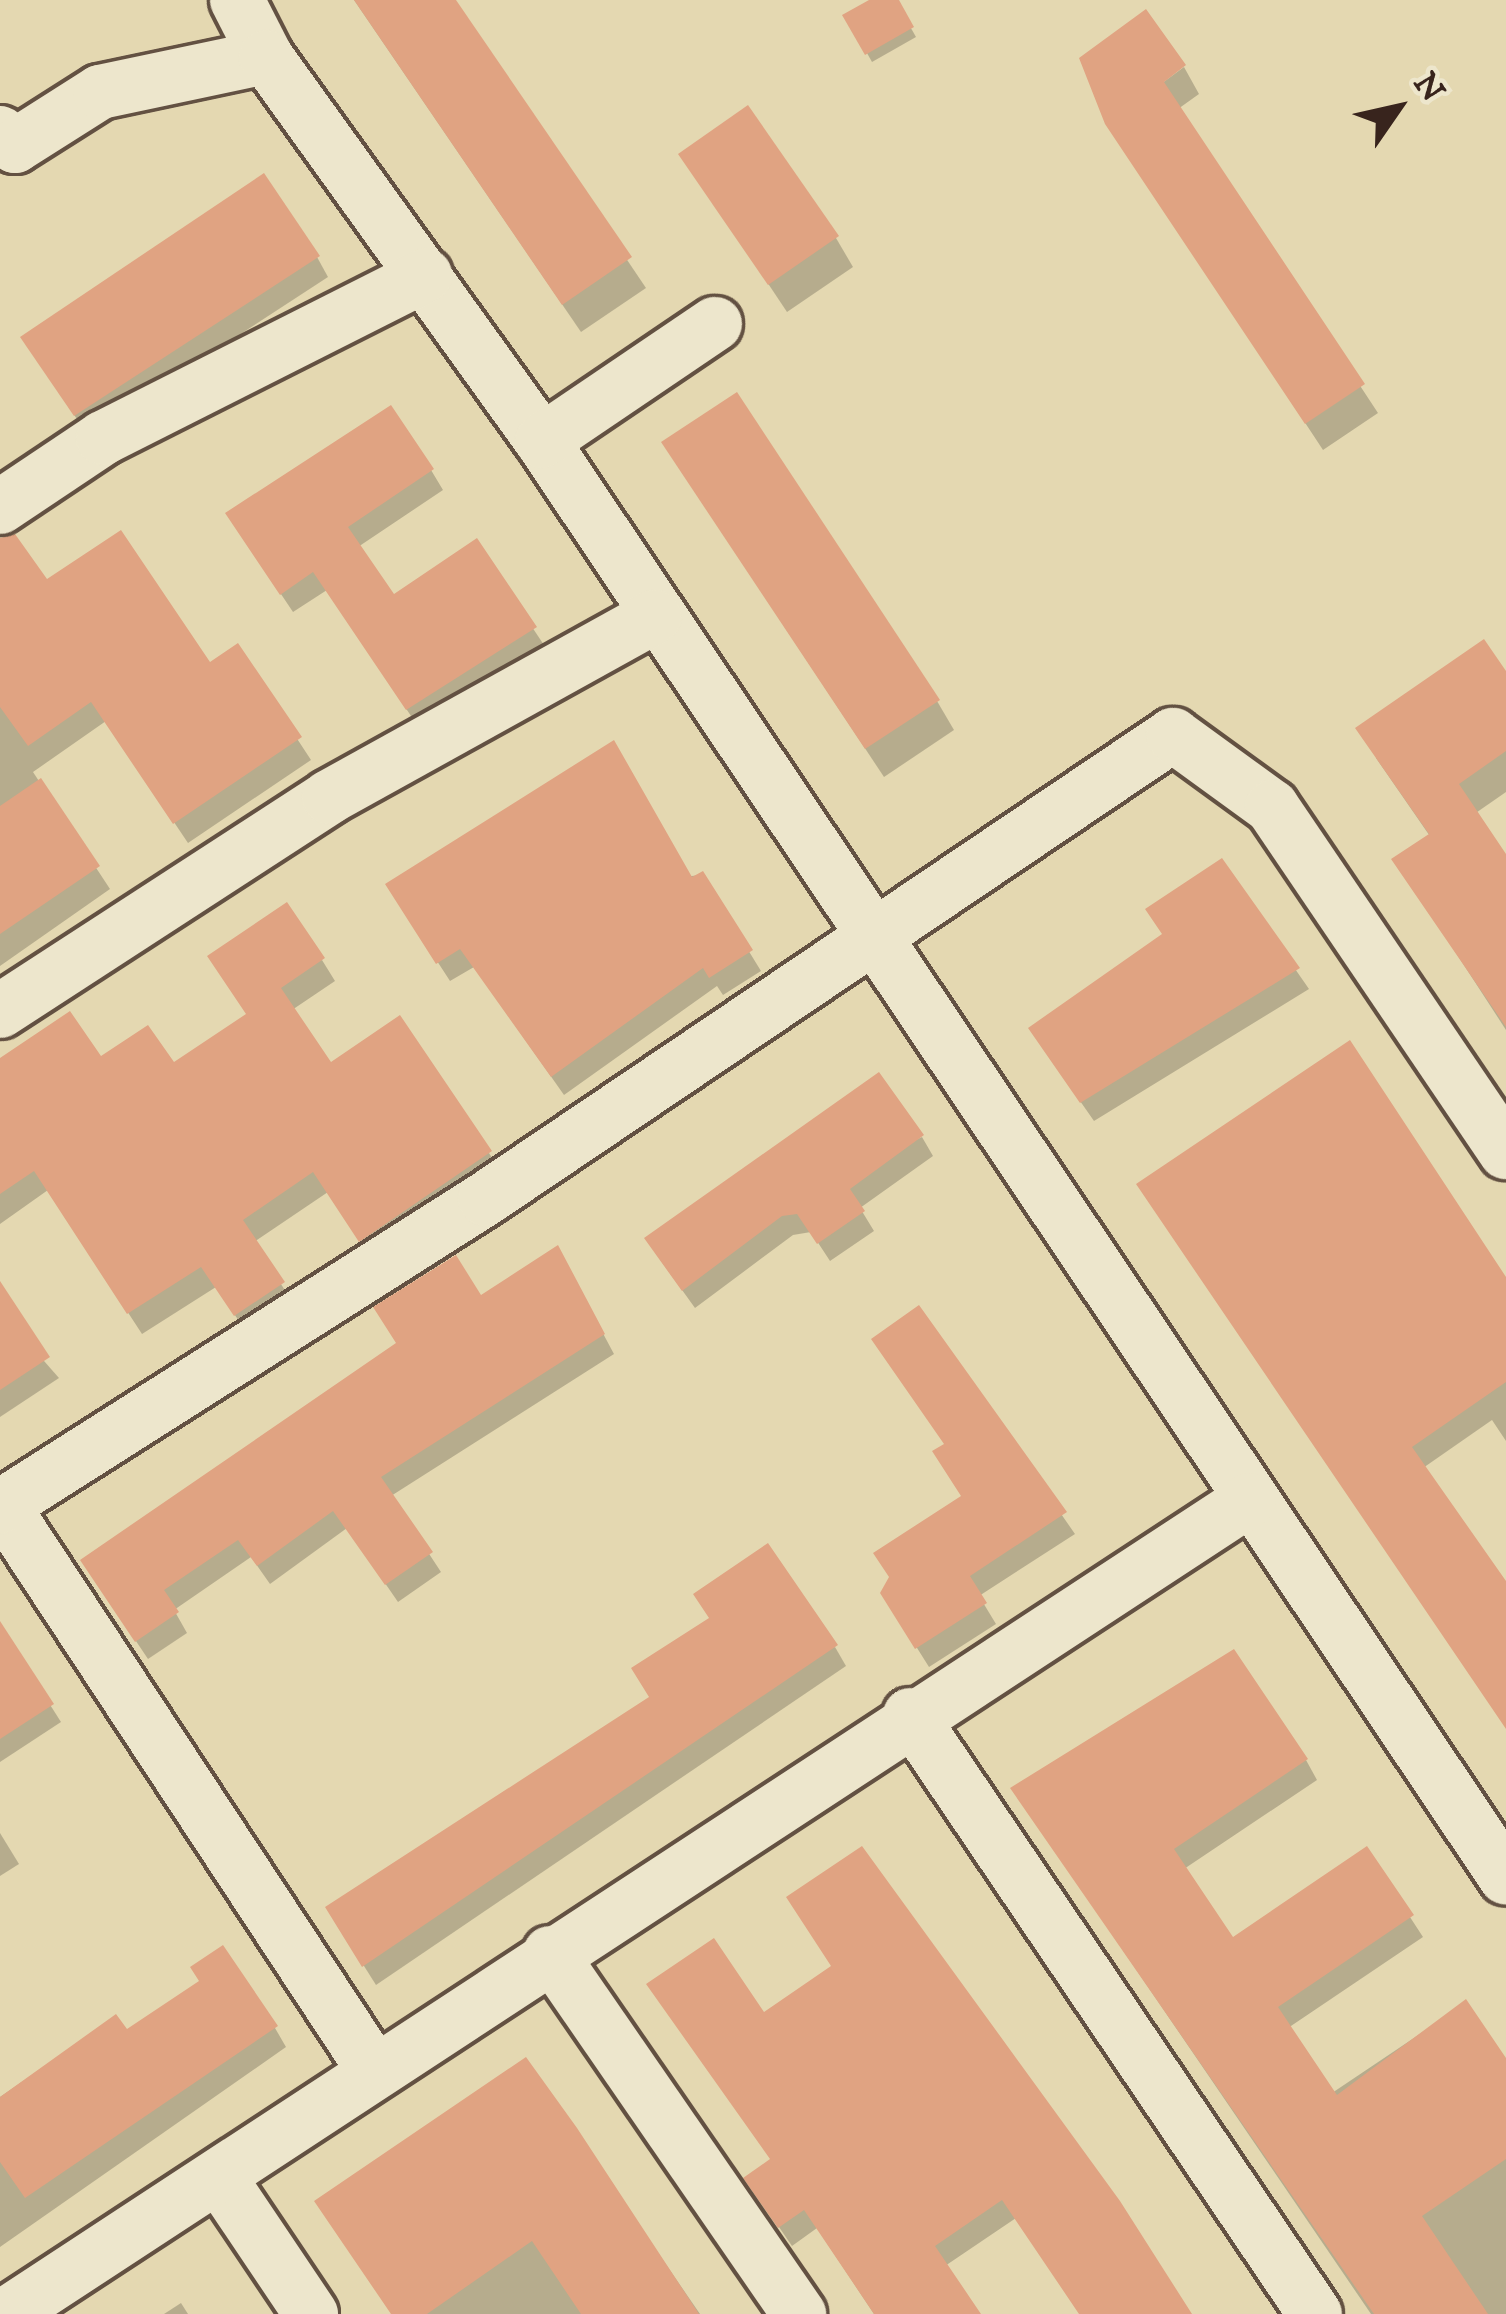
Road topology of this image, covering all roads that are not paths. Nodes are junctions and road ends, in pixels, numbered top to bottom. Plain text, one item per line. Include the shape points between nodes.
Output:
1 (237, 0) edge
2 (266, 57) junction
3 (0, 133) edge
4 (425, 275) junction
5 (715, 324) dead end
6 (542, 441) junction
7 (0, 507) edge
8 (654, 616) junction
9 (868, 942) junction
10 (0, 1011) edge
11 (1506, 1152) edge
12 (1249, 1500) junction
13 (1, 1506) edge
14 (910, 1715) junction
15 (1506, 1878) edge
16 (550, 1954) junction
17 (373, 2069) junction
18 (219, 2176) junction
19 (7, 2314) edge
20 (311, 2314) edge
21 (799, 2314) edge
22 (1316, 2314) edge

1 - 2 street
2 - 3 street via 100,92 15,146
2 - 4 street
4 - 6 street
4 - 7 street via 103,438
5 - 6 street
6 - 8 street
8 - 9 street
8 - 10 street via 329,796
9 - 11 street via 1173,735 1272,807
9 - 12 street
9 - 13 street
12 - 14 street
12 - 15 street
13 - 17 street
14 - 16 street
14 - 22 street
16 - 17 street
16 - 21 street
17 - 18 street
18 - 19 street
18 - 20 street

